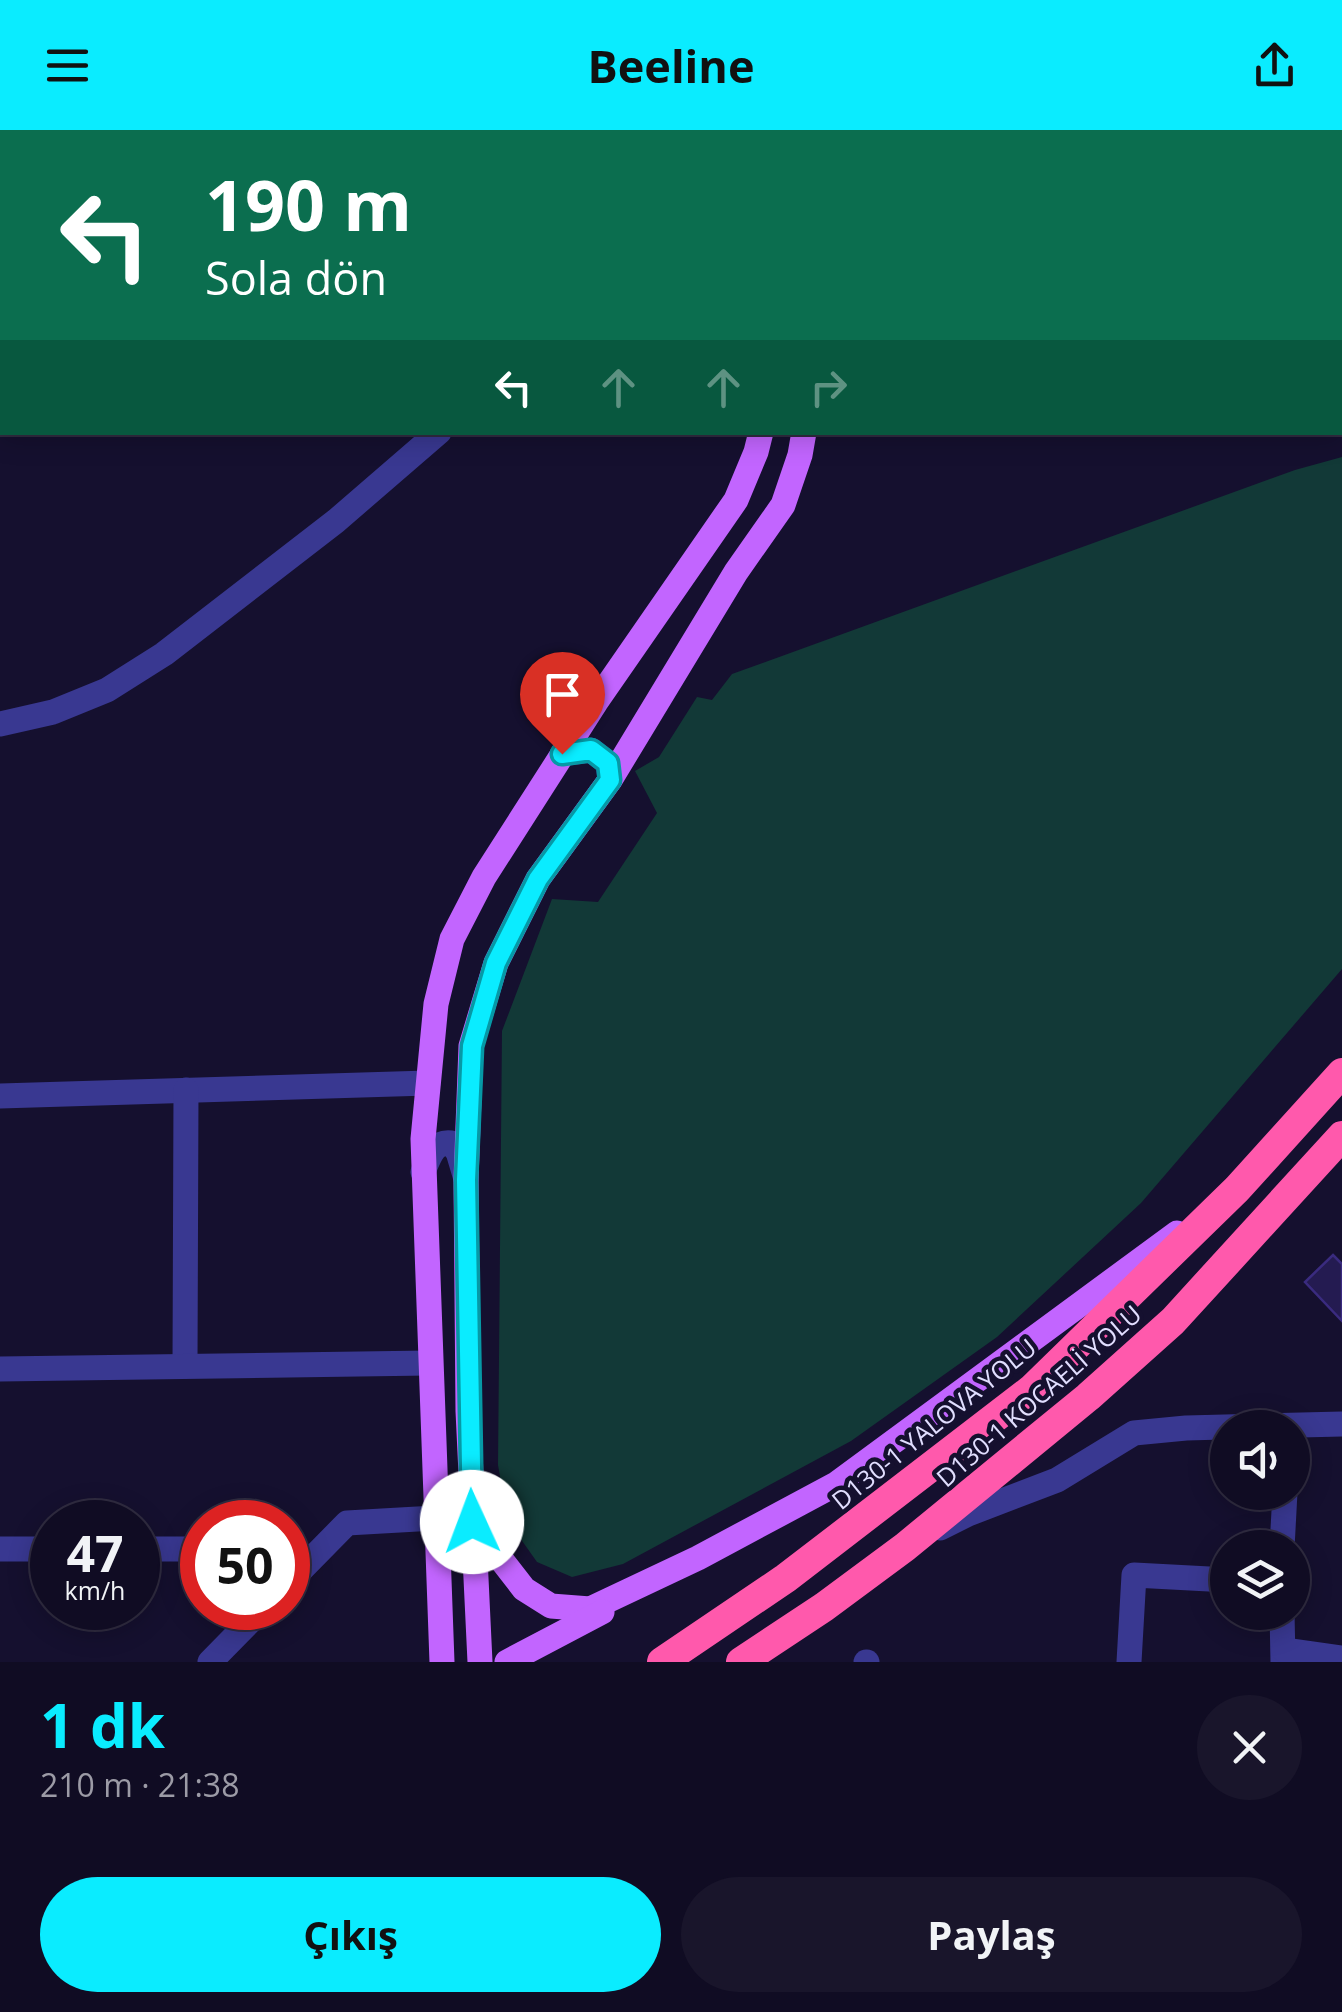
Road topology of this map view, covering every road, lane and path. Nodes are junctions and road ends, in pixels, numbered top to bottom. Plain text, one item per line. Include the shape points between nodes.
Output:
1 (436, 435) edge
2 (760, 435) edge
3 (804, 435) edge
4 (0, 724) edge
5 (562, 754) junction
6 (610, 780) junction
7 (1342, 1073) edge
8 (428, 1083) junction
9 (186, 1090) junction
10 (0, 1096) edge
11 (1342, 1136) edge
12 (423, 1172) junction
13 (466, 1180) junction
14 (1237, 1189) junction
15 (429, 1362) junction
16 (185, 1366) junction
17 (0, 1370) edge
18 (1342, 1424) edge
19 (1310, 1425) edge
20 (1210, 1428) edge
21 (435, 1518) junction
22 (472, 1522) junction
23 (905, 1546) junction
24 (310, 1548) edge
25 (321, 1548) junction
26 (0, 1549) edge
27 (30, 1549) edge
28 (698, 1558) junction
29 (310, 1559) edge
30 (1210, 1579) edge
31 (241, 1630) edge
32 (1283, 1630) edge
33 (1284, 1656) edge
34 (1342, 1658) edge
35 (210, 1662) edge
36 (442, 1662) edge
37 (480, 1662) edge
38 (507, 1662) edge
39 (662, 1662) edge
40 (741, 1662) edge
41 (1129, 1662) edge

1 - 4 street via 164,654 107,690
2 - 5 main road via 736,500
3 - 6 main road via 783,504
5 - 6 street via 591,750 608,763
5 - 8 main road via 452,939 436,1004
6 - 13 main road via 538,879 496,963 472,1046
7 - 14 highway, D130-1 YALOVA YOLU
8 - 9 street
8 - 12 main road
9 - 10 street
9 - 16 street
11 - 23 highway, D130-1 KOCAELİ YOLU via 1173,1320
12 - 13 street via 433,1149 450,1142
12 - 15 main road
13 - 22 main road
14 - 28 main road via 836,1484
14 - 39 highway, D130-1 YALOVA YOLU via 1032,1389 786,1578
15 - 16 street
15 - 21 main road
16 - 17 street
18 - 19 street
20 - 23 street via 1134,1433 1056,1480
21 - 25 street via 347,1523
21 - 36 main road
22 - 28 main road via 524,1589 550,1606 590,1609
22 - 37 main road
23 - 40 highway, D130-1 KOCAELİ YOLU
24 - 25 street
25 - 29 street
26 - 27 street
28 - 38 main road
30 - 41 street via 1134,1575
31 - 35 street
32 - 33 street
33 - 34 street

